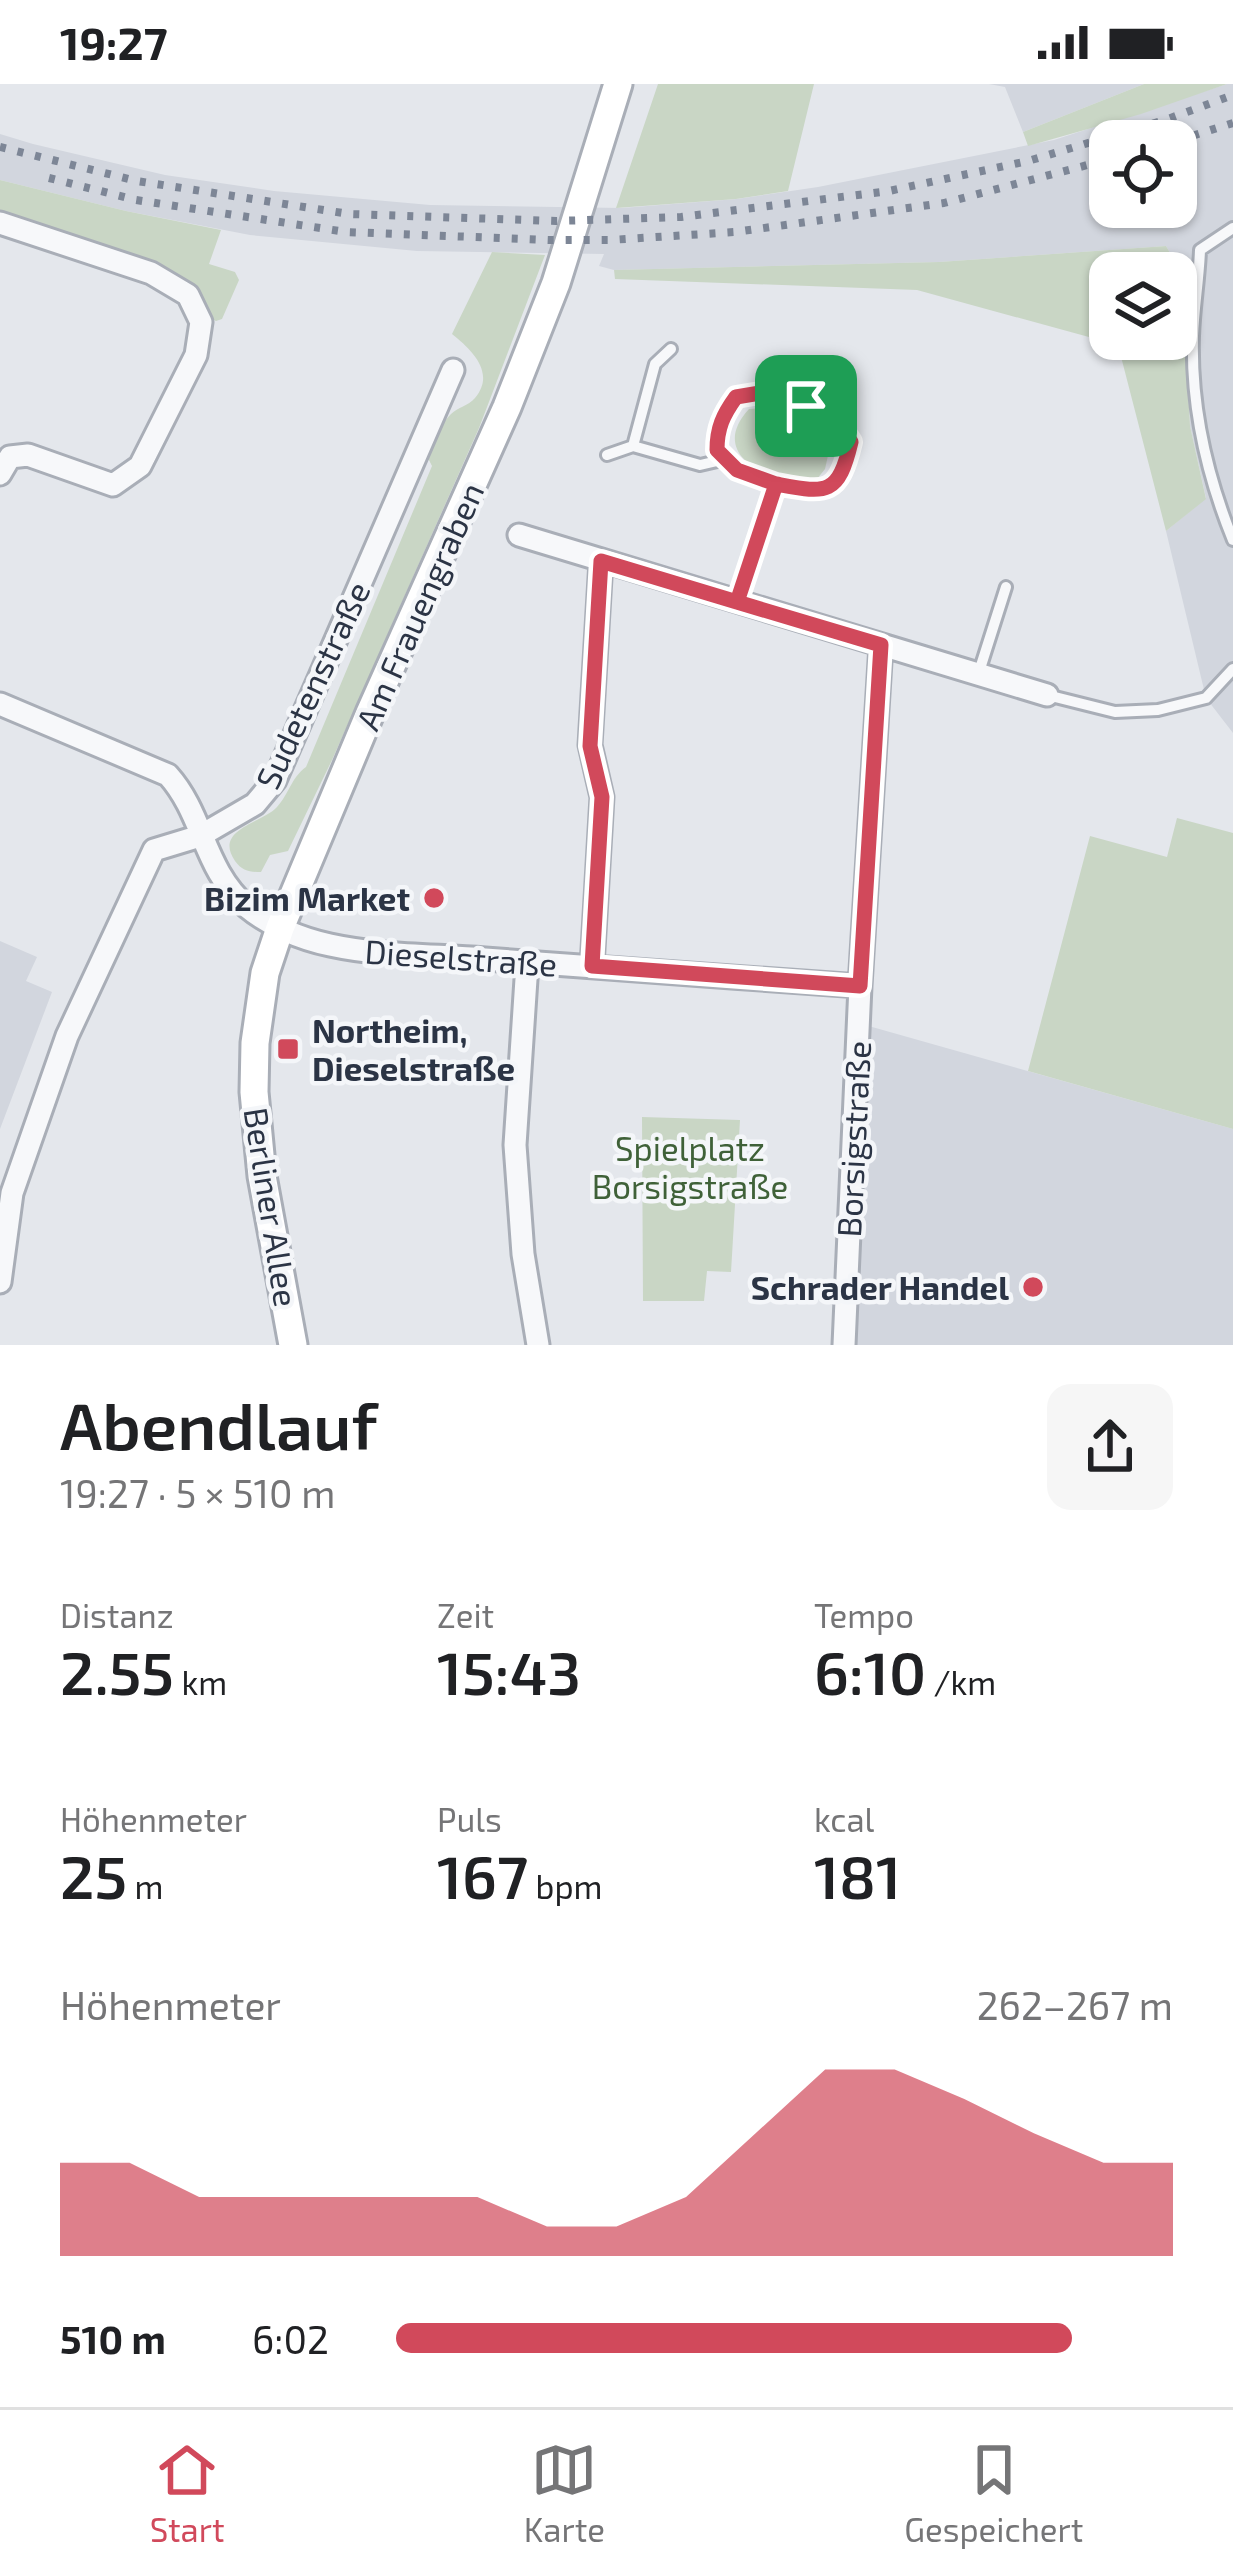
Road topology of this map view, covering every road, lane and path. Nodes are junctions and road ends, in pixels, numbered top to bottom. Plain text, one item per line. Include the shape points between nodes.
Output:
1 (618, 84) edge
2 (0, 223) edge
3 (1233, 228) edge
4 (671, 349) dead end
5 (453, 370) dead end
6 (633, 446) junction
7 (607, 455) dead end
8 (726, 459) junction
9 (0, 474) edge
10 (776, 484) junction
11 (519, 535) dead end
12 (1233, 540) edge
13 (601, 561) junction
14 (1006, 587) dead end
15 (737, 602) junction
16 (881, 645) junction
17 (1233, 669) edge
18 (978, 675) junction
19 (1047, 695) joint
20 (0, 704) edge
21 (200, 836) junction
22 (280, 928) junction
23 (527, 964) junction
24 (592, 966) junction
25 (860, 986) junction
26 (0, 1282) edge
27 (293, 1345) edge
28 (538, 1345) edge
29 (844, 1345) edge

1 - 22 main road, Am Frauengraben via 556,283 507,407
2 - 9 street via 151,273 188,295 201,322 196,355 140,466 113,485 28,455 10,458
3 - 12 lane via 1200,250 1193,380 1198,427
4 - 6 lane via 656,364
5 - 21 street, Sudetenstraße via 275,780 256,804
6 - 7 lane
6 - 8 lane via 700,465
8 - 10 lane
8 - 10 lane via 717,433 736,397 760,393 839,424 851,442 837,482 819,491
10 - 15 lane
11 - 13 street
13 - 15 street
13 - 24 street via 590,746 602,797
14 - 18 lane
15 - 16 street
16 - 18 street
16 - 25 street, Borsigstraße
17 - 19 lane via 1206,698 1158,710 1115,712
18 - 19 street
20 - 21 street, Dieselstraße via 168,775
21 - 22 street, Dieselstraße via 231,892
21 - 26 street, Sudetenstraße via 154,850 68,1036 12,1193
22 - 23 street, Dieselstraße via 331,946
22 - 27 main road, Berliner Allee via 262,989 254,1092
23 - 24 street, Dieselstraße
23 - 28 street via 515,1145
24 - 25 street, Dieselstraße
25 - 29 street, Borsigstraße

